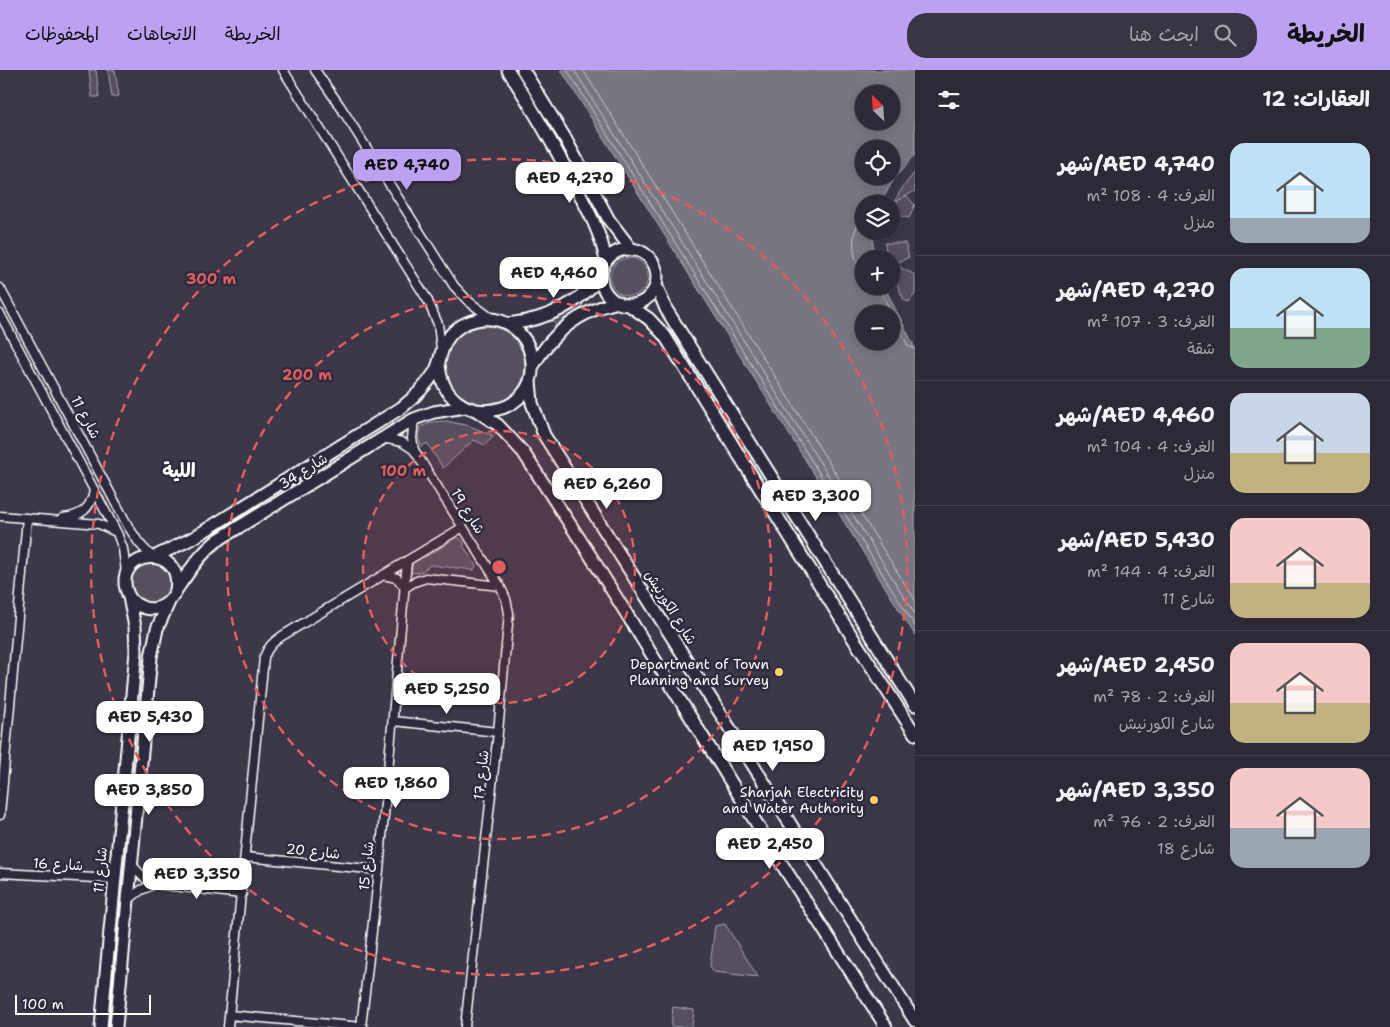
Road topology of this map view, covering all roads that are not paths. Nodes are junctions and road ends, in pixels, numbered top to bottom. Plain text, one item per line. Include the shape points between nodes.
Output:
1 (283, 70) edge
2 (315, 70) edge
3 (508, 70) edge
4 (523, 70) edge
5 (632, 250) junction
6 (606, 261) junction
7 (601, 276) junction
8 (656, 285) junction
9 (0, 288) edge
10 (624, 304) junction
11 (0, 314) edge
12 (493, 319) junction
13 (508, 324) junction
14 (441, 351) junction
15 (439, 364) junction
16 (532, 368) junction
17 (530, 381) junction
18 (465, 407) junction
19 (477, 411) junction
20 (414, 419) junction
21 (383, 438) junction
22 (414, 450) junction
23 (94, 490) junction
24 (0, 516) edge
25 (27, 518) junction
26 (51, 519) junction
27 (463, 527) junction
28 (118, 533) junction
29 (153, 557) junction
30 (407, 561) junction
31 (126, 574) junction
32 (383, 575) junction
33 (500, 586) junction
34 (405, 588) junction
35 (176, 590) junction
36 (129, 597) junction
37 (168, 602) junction
38 (915, 705) edge
39 (393, 720) junction
40 (129, 729) junction
41 (498, 732) junction
42 (915, 734) edge
43 (139, 790) junction
44 (0, 815) edge
45 (245, 857) junction
46 (132, 865) junction
47 (379, 870) junction
48 (0, 873) edge
49 (114, 879) junction
50 (156, 884) junction
51 (242, 894) junction
52 (128, 900) junction
53 (104, 996) junction
54 (229, 1015) junction
55 (915, 1021) edge
56 (101, 1027) edge
57 (108, 1027) edge
58 (116, 1027) edge
59 (228, 1027) edge
60 (361, 1027) edge
61 (465, 1027) edge
62 (886, 1027) edge

1 - 14 street via 427,299 438,324
2 - 12 street via 454,286
3 - 6 street via 541,122 594,222
4 - 5 street via 552,115 609,220
5 - 6 street via 618,252
5 - 8 street via 647,256 654,264
6 - 7 street
7 - 10 street via 604,290 610,298
7 - 13 street via 585,294 565,307 532,320
8 - 10 street via 646,299
8 - 38 street via 666,309
9 - 29 street, شارع 11 via 128,526
10 - 16 street via 591,310 567,324 544,348
10 - 42 street via 649,319 665,336
11 - 23 street, شارع 11
12 - 13 street
12 - 14 street via 474,320 458,328
13 - 16 street via 527,342
14 - 15 street
15 - 18 street via 446,389
15 - 29 street, شارع 34 via 423,388 401,408 193,538
16 - 17 street
17 - 19 street via 518,399 509,405 499,410
17 - 55 street, شارع الكورنيش via 535,414 544,435
18 - 19 street
18 - 20 street, شارع 34
19 - 62 street via 503,429 523,452
20 - 21 street, شارع 34
20 - 22 street
21 - 22 street
21 - 35 street, شارع 34 via 218,540 198,558
22 - 27 street, شارع 19
23 - 26 street via 91,502 82,513
23 - 28 street, شارع 11
24 - 25 street
25 - 26 street
25 - 44 street
26 - 28 street via 98,524
27 - 30 street
27 - 33 street, شارع 19
28 - 31 street, شارع 11
29 - 31 street via 139,559
29 - 35 street via 171,566 176,577
30 - 32 street
30 - 34 street, شارع 15
31 - 36 street via 125,586
32 - 34 street via 397,578
32 - 45 street via 282,636 267,649
33 - 34 street via 426,578
33 - 41 street, شارع 17 via 509,613
34 - 39 street, شارع 15
35 - 37 street
36 - 37 street via 144,608 157,608
36 - 40 street, شارع 11 via 136,644
37 - 43 street via 152,648
39 - 41 street
39 - 47 street, شارع 15
40 - 43 street via 137,735 134,776
40 - 49 street, شارع 11
41 - 61 street, شارع 17
43 - 46 street
45 - 47 street, شارع 20
45 - 51 street
46 - 50 street
46 - 52 street
47 - 60 street, شارع 15
48 - 49 street, شارع 16
49 - 53 street, شارع 11
50 - 51 street
50 - 52 street
51 - 54 street
52 - 58 street
53 - 56 street, شارع 11
53 - 57 street via 109,1006
54 - 59 street
54 - 60 street

